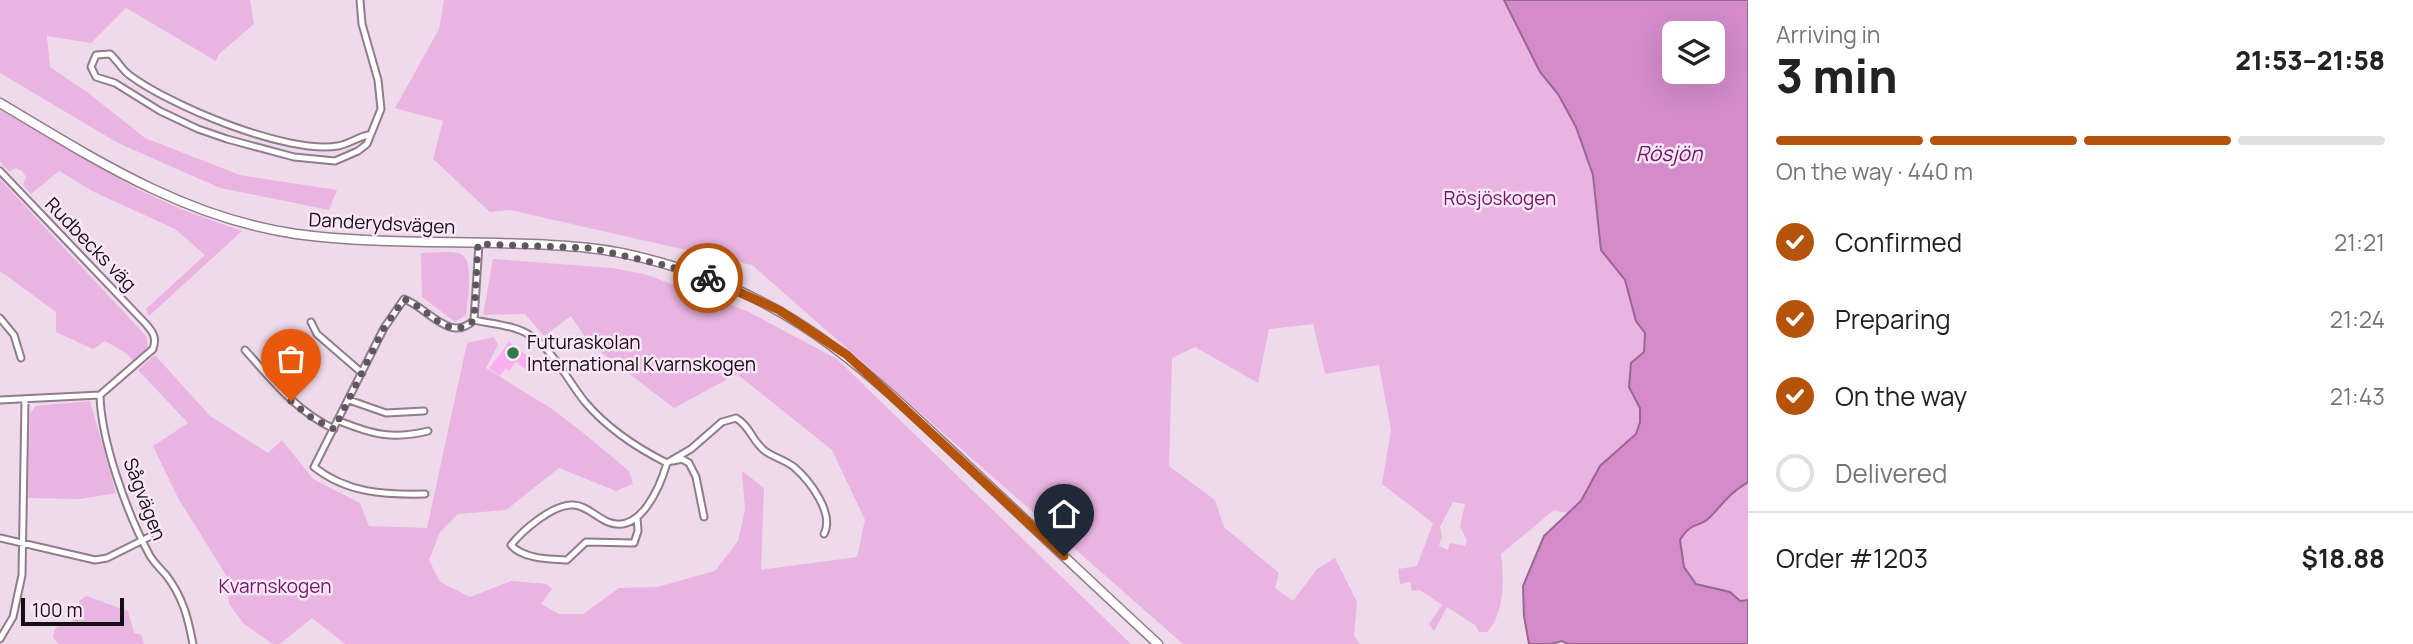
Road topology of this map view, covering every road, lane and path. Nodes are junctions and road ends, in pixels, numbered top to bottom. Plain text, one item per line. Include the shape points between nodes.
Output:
1 (360, 0) edge
2 (0, 103) edge
3 (368, 135) junction
4 (0, 171) edge
5 (478, 244) junction
6 (0, 318) edge
7 (474, 320) junction
8 (311, 322) dead end
9 (245, 350) dead end
10 (21, 358) dead end
11 (362, 373) junction
12 (100, 395) junction
13 (0, 400) edge
14 (349, 400) junction
15 (25, 401) junction
16 (424, 411) dead end
17 (339, 421) junction
18 (334, 429) junction
19 (428, 431) dead end
20 (667, 463) junction
21 (425, 494) dead end
22 (637, 517) junction
23 (705, 517) dead end
24 (824, 534) dead end
25 (149, 537) dead end
26 (0, 538) edge
27 (143, 541) junction
28 (22, 544) junction
29 (0, 639) edge
30 (193, 644) edge
31 (1158, 644) edge

1 - 3 street via 381,96 379,116
2 - 5 main road, Danderydsvägen via 147,188 222,218 326,237
3 - 3 street via 337,146 264,135 167,97 126,73 110,54 96,55 91,64 96,77 160,110 198,129 261,149 335,161 367,144
4 - 12 street, Rudbecks väg via 154,334 153,349
5 - 7 street
5 - 31 main road, Danderydsvägen via 591,248 633,257 705,277 808,327 909,410
6 - 10 street via 13,335
7 - 11 street via 458,330 404,299
7 - 20 street via 531,335 609,428
8 - 11 street via 317,334
9 - 18 street via 291,401
11 - 14 street
12 - 15 street
12 - 27 street, Sågvägen via 108,446
13 - 15 street
14 - 16 street via 386,414
14 - 17 street
15 - 28 street
17 - 18 street
17 - 19 street via 372,435
18 - 21 street via 314,467 329,479 367,492
20 - 22 street via 662,482
20 - 23 street via 682,459 689,463
20 - 24 street via 722,422 736,418 764,450 805,479 825,513
22 - 22 street via 616,524 583,506 564,505 511,545 521,554 567,560 586,542 634,543
25 - 27 street
26 - 28 street
27 - 28 street via 95,560
27 - 30 street, Sågvägen via 184,604
28 - 29 street via 16,605

